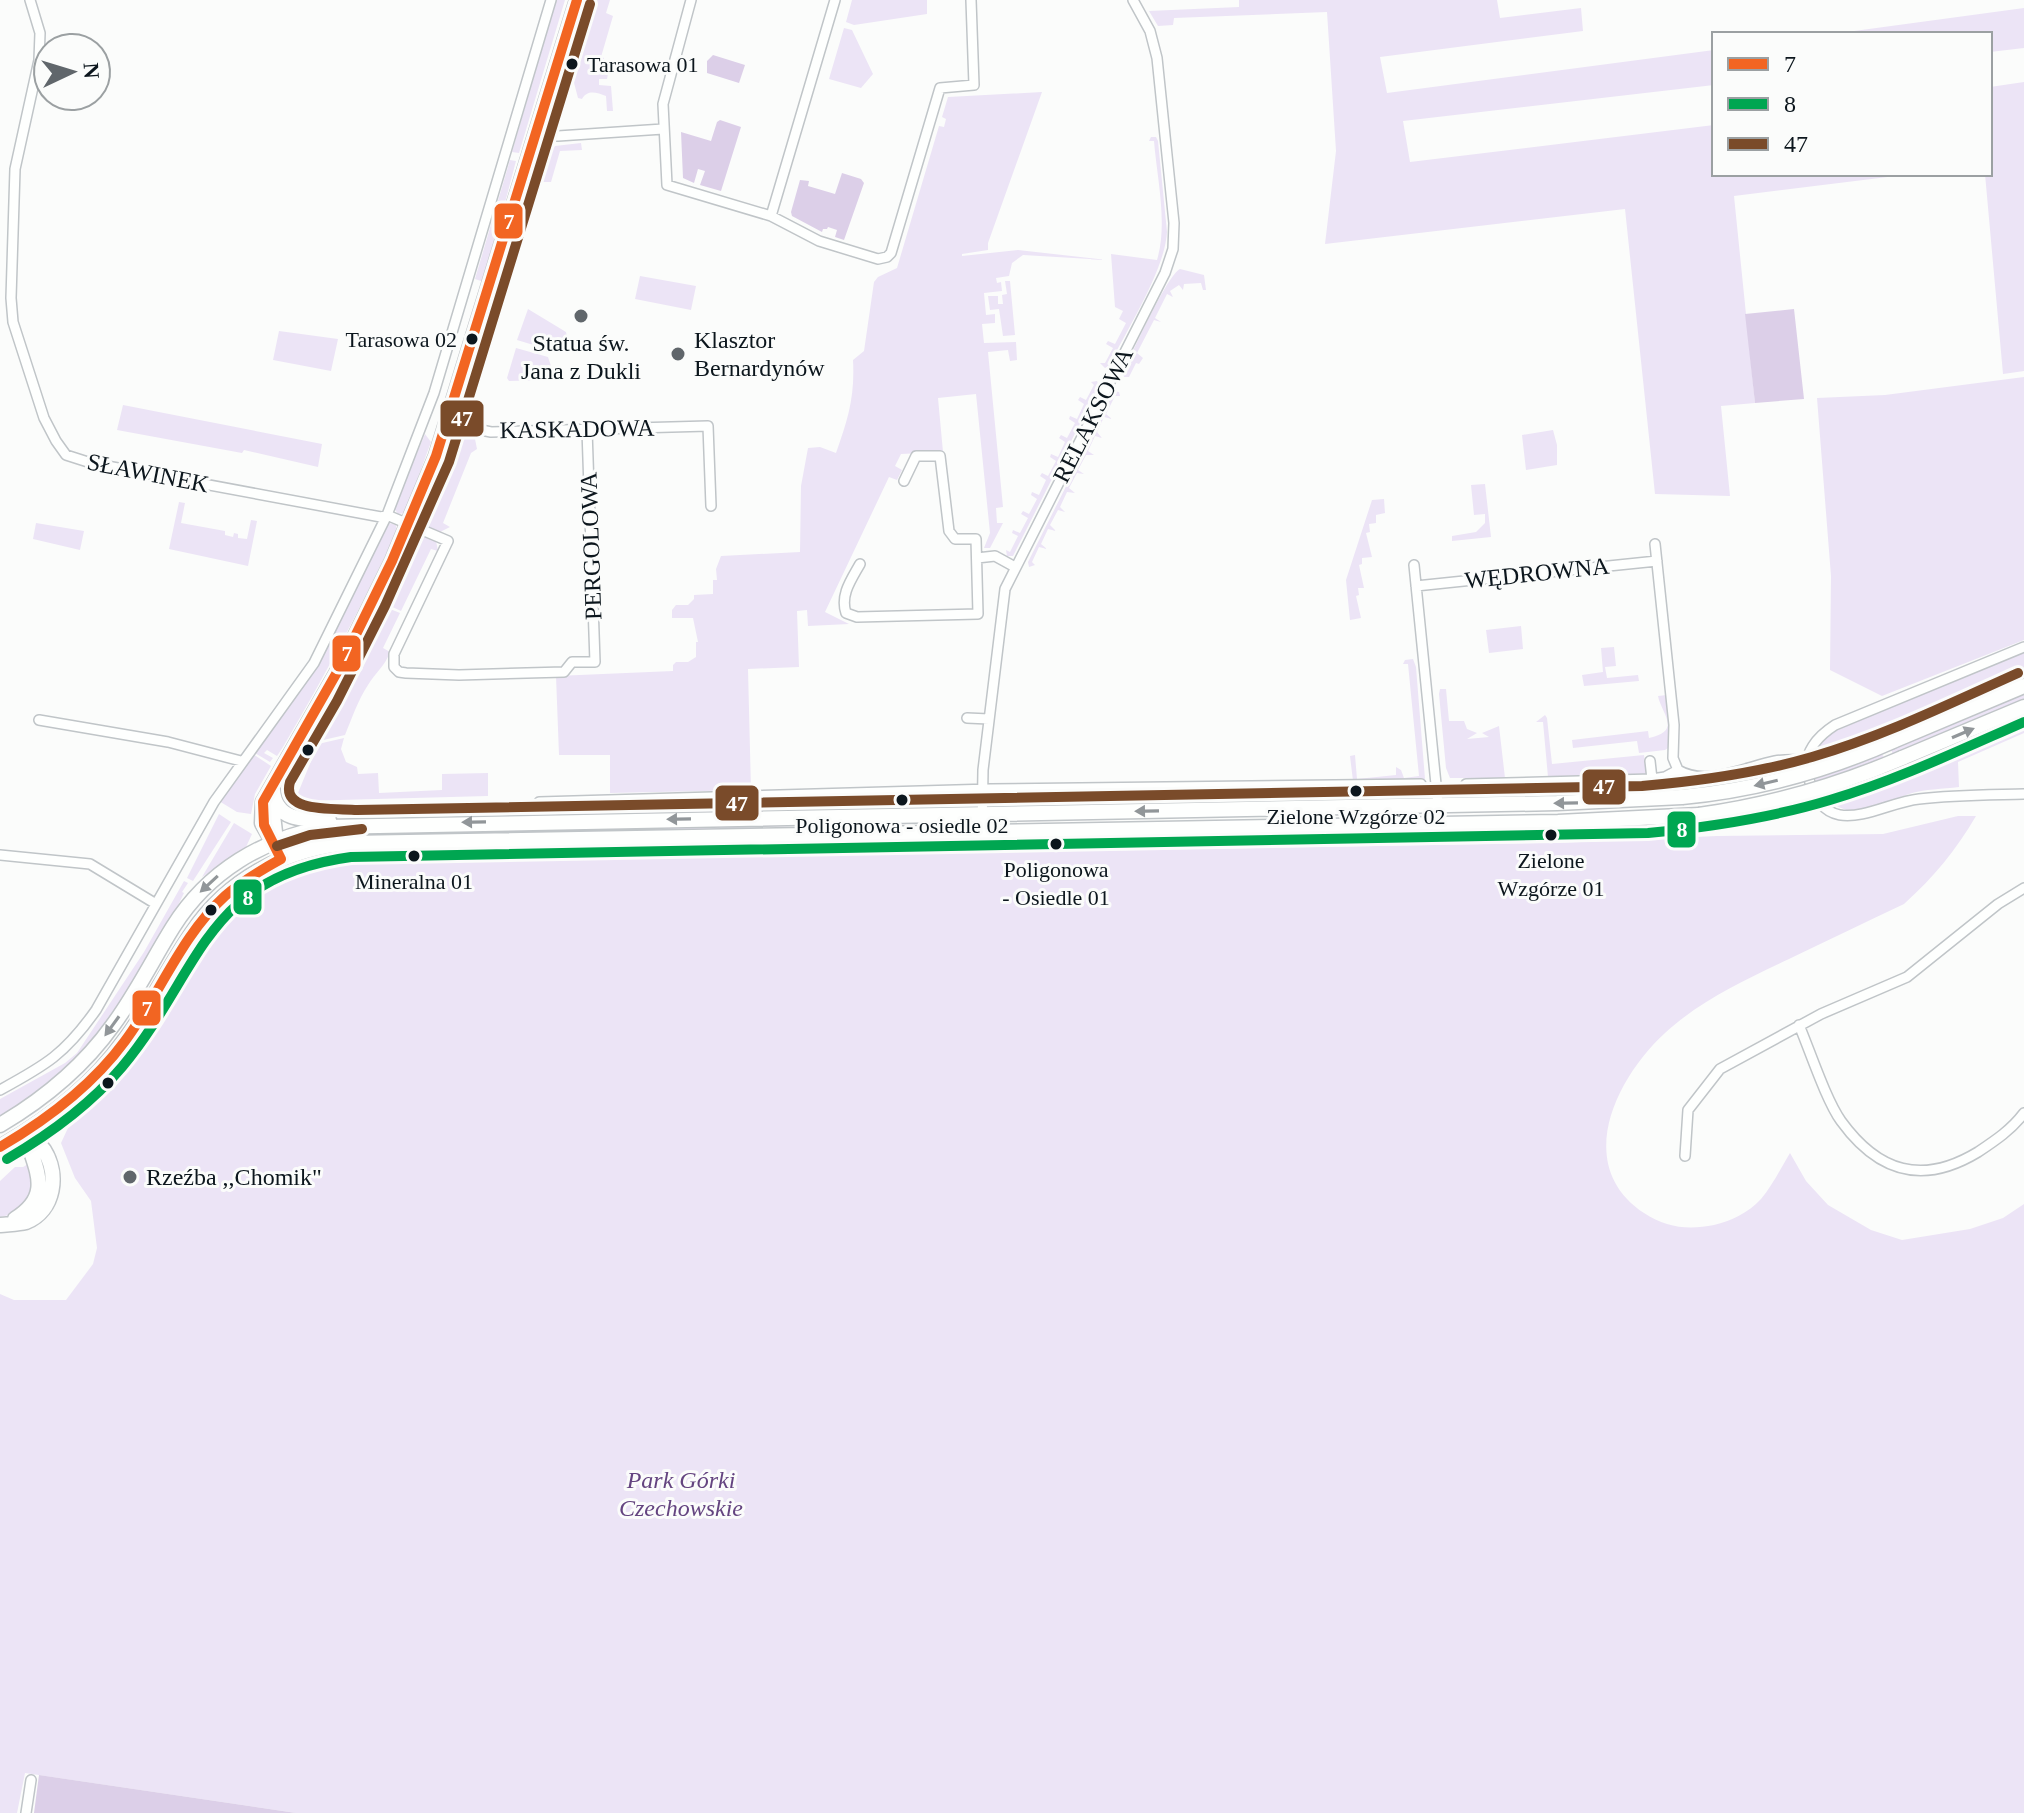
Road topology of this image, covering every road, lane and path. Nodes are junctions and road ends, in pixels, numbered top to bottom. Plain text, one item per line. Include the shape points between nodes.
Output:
1 (30, 0) edge
2 (551, 0) edge
3 (577, 0) edge
4 (691, 0) edge
5 (835, 0) edge
6 (971, 0) edge
7 (1133, 0) edge
8 (663, 129) junction
9 (535, 135) junction
10 (771, 216) junction
11 (447, 423) junction
12 (587, 430) junction
13 (904, 481) dead end
14 (711, 506) dead end
15 (387, 515) junction
16 (408, 524) junction
17 (1655, 544) dead end
18 (977, 558) junction
19 (1657, 561) junction
20 (860, 564) dead end
21 (1414, 565) dead end
22 (1015, 567) junction
23 (1416, 586) junction
24 (2024, 647) edge
25 (595, 662) joint
26 (2024, 686) edge
27 (2024, 707) edge
28 (967, 718) dead end
29 (989, 719) junction
30 (39, 720) dead end
31 (1807, 760) junction
32 (241, 761) junction
33 (1650, 761) dead end
34 (1678, 770) junction
35 (1652, 779) junction
36 (275, 783) junction
37 (1421, 784) dead end
38 (1466, 784) dead end
39 (982, 789) junction
40 (2024, 794) edge
41 (539, 802) dead end
42 (1439, 805) junction
43 (981, 814) junction
44 (357, 824) junction
45 (1440, 824) junction
46 (982, 832) junction
47 (274, 841) junction
48 (0, 855) edge
49 (281, 859) junction
50 (2024, 888) edge
51 (156, 904) junction
52 (1799, 1025) junction
53 (0, 1090) edge
54 (2024, 1113) edge
55 (16, 1116) junction
56 (0, 1125) edge
57 (25, 1133) junction
58 (0, 1147) edge
59 (1685, 1156) dead end
60 (2, 1225) edge
61 (31, 1780) dead end
62 (26, 1813) edge

1 - 15 street, SŁAWINEK via 40,33 39,60 15,169 11,298 27,370 56,441 66,455 91,463
2 - 15 street via 439,379
3 - 9 main road
4 - 8 street via 665,91
5 - 10 street
6 - 10 street via 974,85 940,88 891,253 878,259 865,256 819,241
7 - 22 street, RELAKSOWA via 1157,58 1174,223 1172,254
8 - 9 street
8 - 10 street via 667,185
9 - 11 main road
11 - 12 street, KASKADOWA via 491,432
11 - 16 main road
12 - 14 street, KASKADOWA via 708,426
12 - 25 street, PERGOLOWA
13 - 18 street via 916,456 940,456 949,531 955,539 976,539
15 - 16 street, SŁAWINEK
15 - 32 street via 314,663
16 - 25 street, SŁAWINEK via 448,541 394,654 399,672 564,672 572,662
16 - 36 main road via 340,667
17 - 19 street
18 - 20 street via 978,614 846,613 845,594
18 - 22 street via 995,556
19 - 23 street, WĘDROWNA
19 - 34 street
21 - 23 street
22 - 29 street, RELAKSOWA via 1005,589
23 - 42 street
24 - 31 street via 1835,725 1815,742
26 -> 42 main road, bridge via 1837,764 1751,787 1619,801
45 -> 27 main road, bridge via 1622,820 1756,805 1815,790
28 - 29 street
29 - 39 street, RELAKSOWA
30 - 32 street via 168,742
31 - 34 street via 1776,761 1707,777
31 - 40 street via 1808,778 1819,800 1842,815 1867,815 1913,799
32 - 51 street
33 - 35 street
34 - 35 street
35 - 38 street
36 - 44 main road via 277,806 294,819
36 - 47 main road via 261,813 264,830
37 - 39 street
39 - 41 street
39 - 43 street, RELAKSOWA
42 -> 43 main road
42 - 45 street
43 -> 44 main road
43 - 46 street, RELAKSOWA
44 - 47 main road
45 - 46 main road
46 - 49 main road via 350,843
47 - 49 main road
47 -> 55 main road via 203,889 174,924 105,1036 67,1077
48 - 51 street via 90,864
49 - 57 main road via 244,879 209,911 113,1056 68,1101
50 - 52 street via 1907,977
51 - 53 street via 75,1039 51,1061
52 - 54 street via 1839,1118 1879,1160 1914,1170 1947,1168 1998,1139
52 - 59 street via 1720,1069 1688,1110
55 - 56 main road
55 - 57 main road
57 - 58 main road
57 - 60 main road via 50,1162 51,1194 35,1216
61 - 62 street

